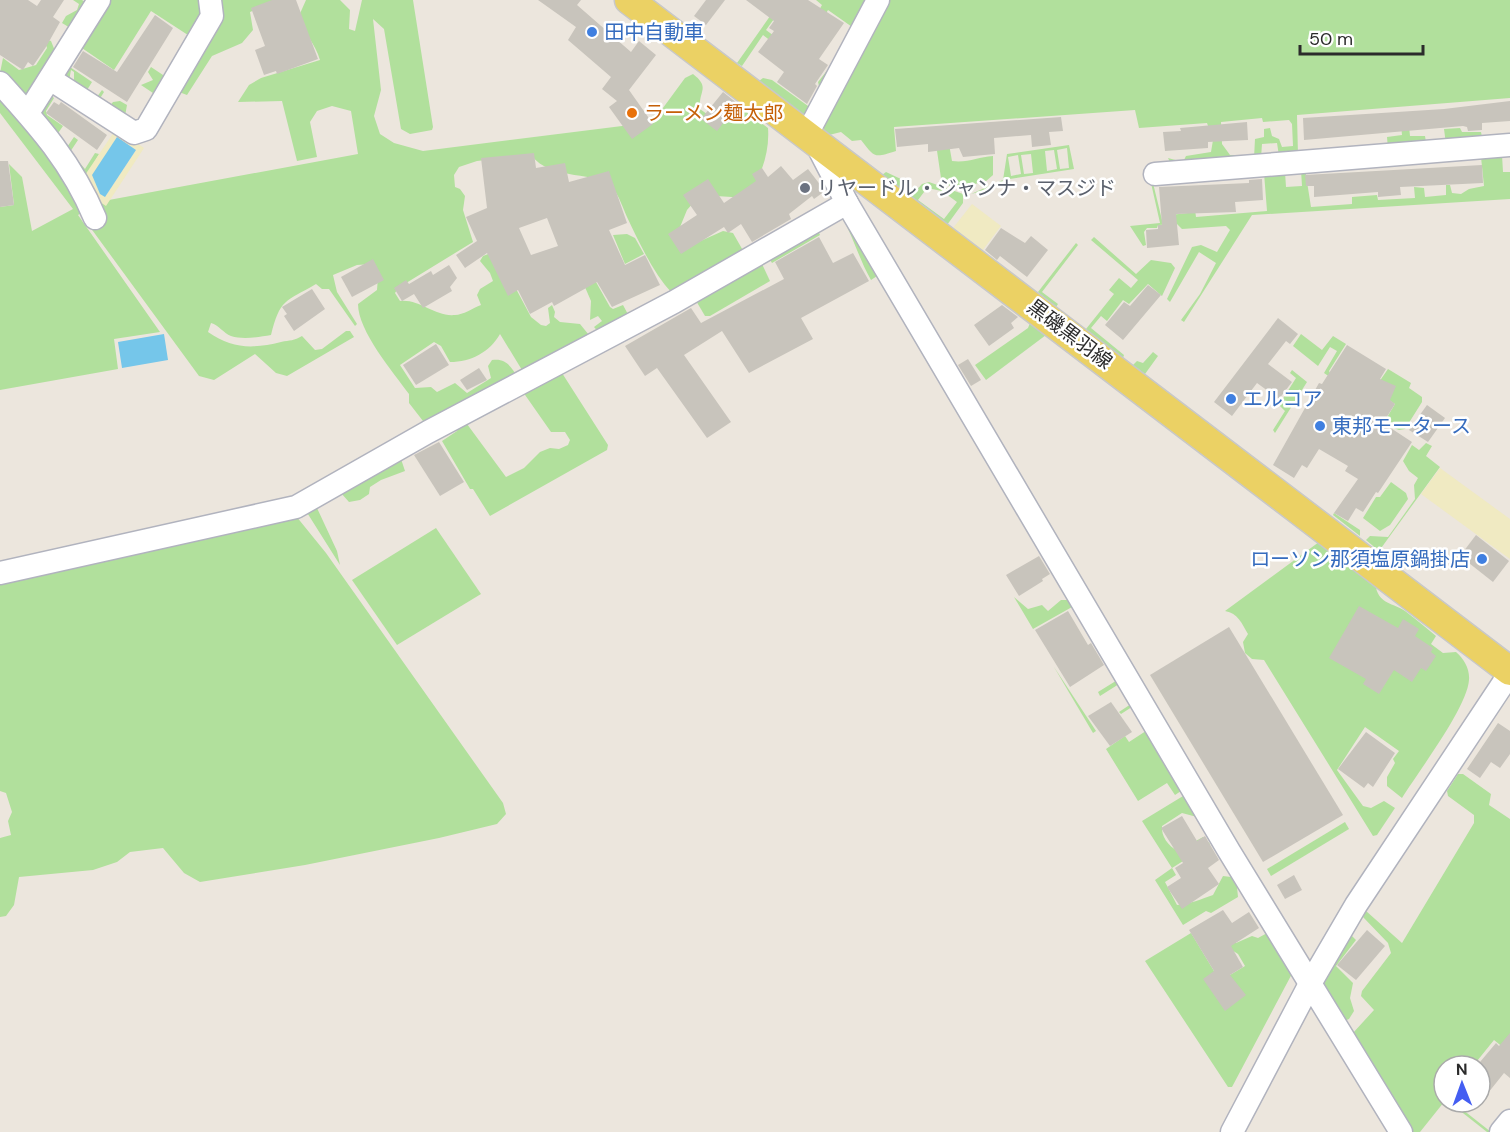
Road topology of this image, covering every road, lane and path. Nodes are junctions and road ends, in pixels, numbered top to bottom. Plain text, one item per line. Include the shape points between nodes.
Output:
1 (99, 0) edge
2 (210, 0) edge
3 (629, 0) edge
4 (878, 0) edge
5 (50, 79) junction
6 (0, 83) edge
7 (28, 113) junction
8 (811, 140) junction
9 (1510, 145) edge
10 (1155, 174) dead end
11 (847, 202) junction
12 (95, 218) dead end
13 (0, 573) edge
14 (1510, 672) edge
15 (1311, 982) junction
16 (1510, 1121) edge
17 (1232, 1132) edge
18 (1401, 1132) edge
19 (1501, 1132) edge

1 - 5 street
2 - 5 street via 212,16 146,129 134,133
3 - 8 main road, 黒磯黒羽線
4 - 8 street
5 - 7 street
6 - 7 street
7 - 12 street via 81,182
8 - 11 street
8 - 14 main road, 黒磯黒羽線
9 - 10 street
11 - 13 street via 674,302 296,507
11 - 15 street via 1217,831
14 - 15 street via 1395,844
15 - 17 street
15 - 18 street
16 - 19 street

